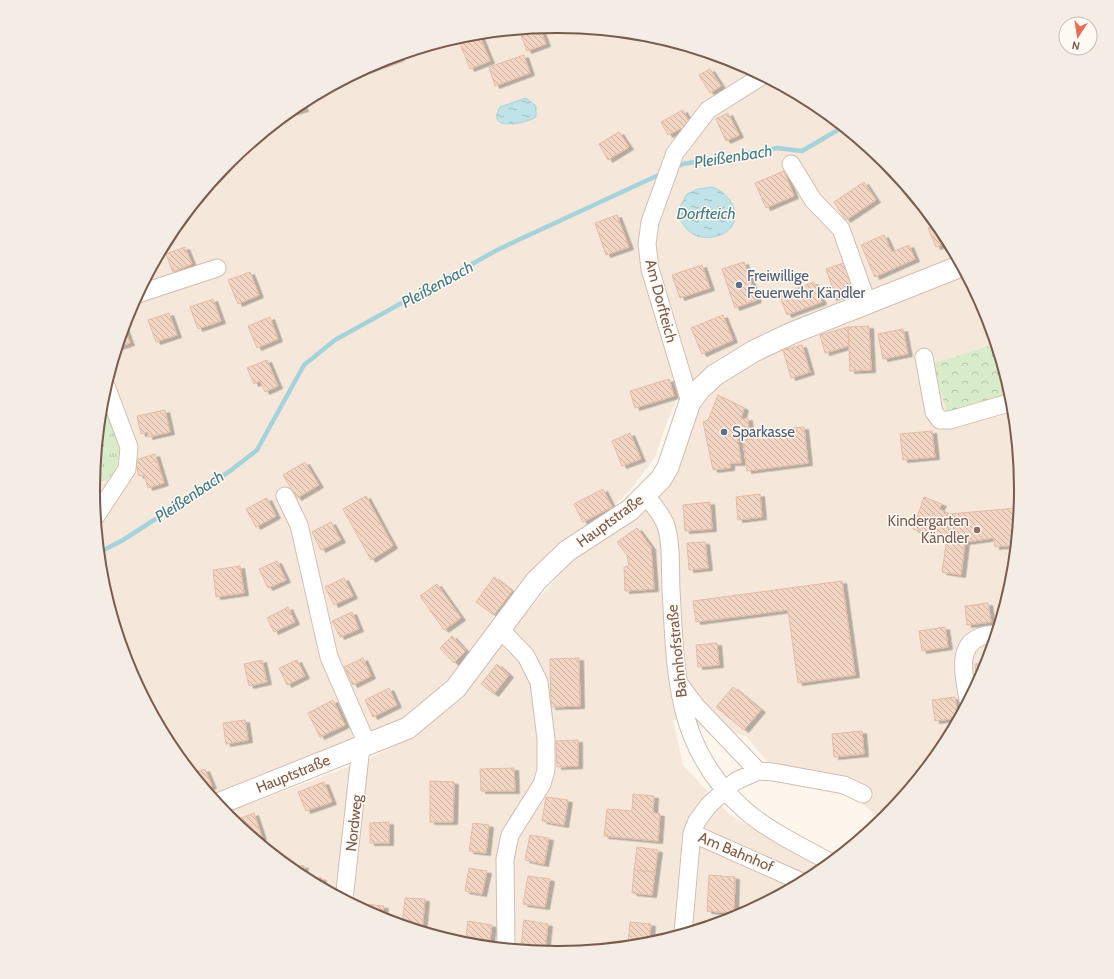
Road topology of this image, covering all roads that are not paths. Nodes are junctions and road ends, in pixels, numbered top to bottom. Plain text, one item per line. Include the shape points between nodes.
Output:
1 (757, 79) edge
2 (791, 164) dead end
3 (217, 268) dead end
4 (956, 268) edge
5 (146, 291) edge
6 (868, 305) junction
7 (924, 357) dead end
8 (110, 396) edge
9 (690, 402) junction
10 (1006, 404) edge
11 (285, 496) dead end
12 (646, 496) junction
13 (101, 509) edge
14 (500, 629) junction
15 (989, 635) edge
16 (678, 682) junction
17 (967, 690) edge
18 (364, 745) junction
19 (758, 771) junction
20 (725, 790) junction
21 (863, 794) dead end
22 (224, 801) edge
23 (692, 833) junction
24 (825, 859) edge
25 (795, 879) edge
26 (345, 893) edge
27 (684, 927) edge
28 (506, 943) edge

1 - 9 street, Am Dorfteich via 708,110 675,153 650,222 647,244 650,270
2 - 6 street via 813,200 841,229
3 - 5 street
4 - 6 street, Hauptstraße
6 - 9 street, Hauptstraße via 754,351 715,376
7 - 10 street via 934,412 940,420 950,420
8 - 13 street via 129,447 127,469
9 - 12 street, Hauptstraße via 668,467
11 - 18 street via 299,525 329,657
12 - 14 street, Hauptstraße via 630,510 567,551 536,581
12 - 16 street, Bahnhofstraße via 665,524
14 - 18 street, Hauptstraße via 456,688 408,728
14 - 28 street via 526,656 539,682 546,739 546,770 542,784 510,835 505,859
15 - 17 street via 979,637 969,645 962,659
16 - 19 street via 695,705
16 - 20 street, Bahnhofstraße via 679,695 693,742 711,774
18 - 22 street, Hauptstraße
18 - 26 street, Nordweg
19 - 20 street via 736,781
19 - 21 street via 844,785
20 - 23 street via 708,806
20 - 24 street via 748,812 796,844
23 - 25 street, Am Bahnhof
23 - 27 street

